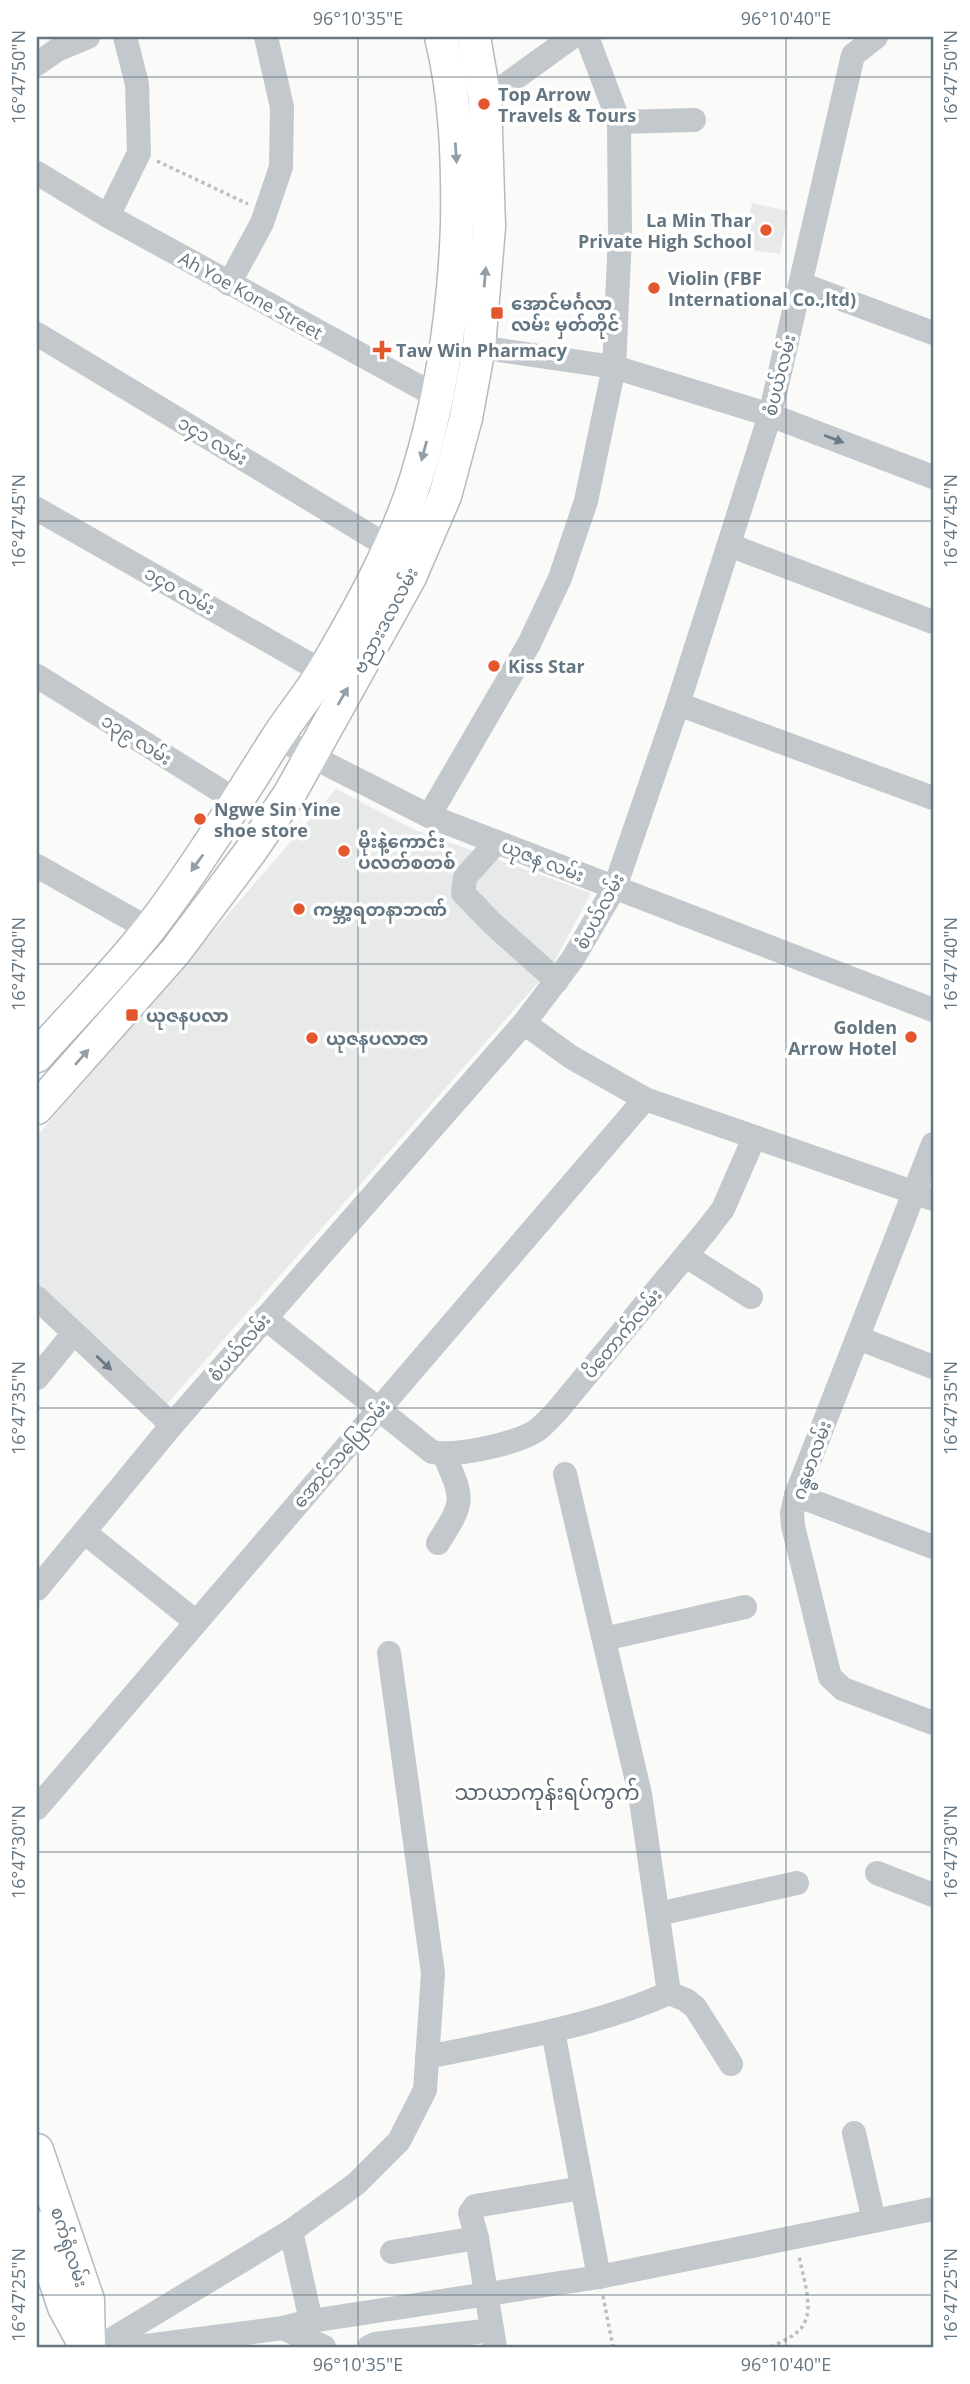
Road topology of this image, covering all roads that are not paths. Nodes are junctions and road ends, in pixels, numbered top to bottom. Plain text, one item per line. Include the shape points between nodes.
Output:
1 (88, 37) edge
2 (125, 37) edge
3 (266, 37) edge
4 (442, 37) edge
5 (474, 37) edge
6 (572, 37) edge
7 (587, 37) edge
8 (876, 37) edge
9 (37, 64) edge
10 (485, 100) junction
11 (452, 104) junction
12 (694, 120) dead end
13 (619, 122) junction
14 (37, 173) edge
15 (108, 216) junction
16 (229, 284) junction
17 (801, 284) junction
18 (933, 333) edge
19 (37, 334) edge
20 (479, 347) junction
21 (614, 367) junction
22 (438, 397) junction
23 (771, 415) junction
24 (466, 418) junction
25 (933, 477) edge
26 (37, 509) edge
27 (729, 545) junction
28 (390, 547) junction
29 (933, 622) edge
30 (323, 672) junction
31 (37, 676) edge
32 (678, 704) junction
33 (278, 737) junction
34 (309, 755) junction
35 (933, 798) edge
36 (237, 802) junction
37 (429, 816) junction
38 (497, 842) junction
39 (37, 866) edge
40 (615, 887) junction
41 (149, 929) junction
42 (557, 981) junction
43 (933, 1010) edge
44 (524, 1023) junction
45 (37, 1056) edge
46 (645, 1099) junction
47 (37, 1108) edge
48 (754, 1138) junction
49 (933, 1144) edge
50 (925, 1196) edge
51 (686, 1256) junction
52 (751, 1297) dead end
53 (37, 1298) edge
54 (265, 1318) junction
55 (73, 1334) junction
56 (858, 1338) junction
57 (933, 1367) edge
58 (37, 1378) edge
59 (378, 1410) junction
60 (172, 1425) junction
61 (438, 1453) junction
62 (565, 1474) dead end
63 (796, 1495) junction
64 (84, 1532) junction
65 (438, 1543) dead end
66 (933, 1547) edge
67 (37, 1589) edge
68 (745, 1607) dead end
69 (196, 1622) junction
70 (604, 1639) junction
71 (390, 1653) dead end
72 (933, 1723) edge
73 (37, 1808) edge
74 (877, 1873) dead end
75 (797, 1883) dead end
76 (933, 1895) edge
77 (659, 1914) junction
78 (669, 1993) junction
79 (553, 2031) junction
80 (427, 2057) junction
81 (731, 2064) dead end
82 (854, 2133) dead end
83 (37, 2150) edge
84 (582, 2188) junction
85 (933, 2209) edge
86 (874, 2221) junction
87 (37, 2227) edge
88 (291, 2231) junction
89 (477, 2238) junction
90 (392, 2252) dead end
91 (599, 2277) junction
92 (487, 2294) junction
93 (311, 2321) junction
94 (283, 2328) junction
95 (494, 2339) edge
96 (214, 2343) edge
97 (88, 2347) edge
98 (99, 2347) edge
99 (138, 2347) edge
100 (324, 2347) edge
101 (369, 2347) edge

1 - 9 street
2 - 15 street via 136,84 139,153
3 - 16 street via 282,107 281,167 262,223
4 - 11 main road, ဗညားဒလလမ်း
5 - 10 main road, ဗညားဒလလမ်း
6 - 10 street
7 - 13 street
8 - 17 street, စံပယ်လမ်း via 853,54
10 - 11 street
20 -> 10 main road, ဗညားဒလလမ်း via 489,227
11 -> 22 main road, ဗညားဒလလမ်း via 458,183 456,265 449,344
12 - 13 street
13 - 21 street
14 - 15 street, Ah Yoe Kone Street
15 - 16 street, Ah Yoe Kone Street
16 - 22 street, Ah Yoe Kone Street
17 - 18 street
17 - 23 street, စံပယ်လမ်း
19 - 28 street, ၁၄၁ လမ်း
20 - 21 street
20 - 24 main road, ဗညားဒလလမ်း
21 - 23 street
21 - 37 street via 586,500 560,578 528,644
22 - 24 street, Ah Yoe Kone Street
22 -> 28 main road, ဗညားဒလလမ်း via 415,481
23 -> 25 street
23 - 27 street, စံပယ်လမ်း
34 -> 24 main road, ဗညားဒလလမ်း via 410,577 445,496
26 - 30 street, ၁၄၀ လမ်း
27 - 29 street
27 - 32 street, စံပယ်လမ်း
28 - 30 main road, ဗညားဒလလမ်း
30 - 33 main road, ဗညားဒလလမ်း
31 - 36 street, ၁၃၉ လမ်း
32 - 35 street
32 - 40 street, စံပယ်လမ်း
33 - 34 street, ယုဇန လမ်း
33 - 36 main road, ဗညားဒလလမ်း
34 - 37 street, ယုဇန လမ်း
47 -> 34 main road, ဗညားဒလလမ်း via 175,952 289,795
36 -> 41 main road, ဗညားဒလလမ်း
37 - 38 street, ယုဇန လမ်း
38 - 40 street, ယုဇန လမ်း
38 - 42 street via 465,877 463,892
39 - 41 street
40 - 42 street, စံပယ်လမ်း
40 - 43 street, ယုဇန လမ်း
41 - 45 main road, ဗညားဒလလမ်း
42 - 44 street, စံပယ်လမ်း
44 - 46 street via 571,1057
44 - 54 street, စံပယ်လမ်း
46 - 48 street
46 - 59 street, အောင်သပြေလမ်း
48 - 50 street
48 - 51 street, ပိတောက်လမ်း via 723,1209
49 - 50 street, ဂန္ဓမာလမ်း
50 - 56 street, ဂန္ဓမာလမ်း
51 - 52 street
51 - 61 street, ပိတောက်လမ်း via 536,1431 486,1449
53 - 55 street
54 - 59 street
54 - 60 street, စံပယ်လမ်း
55 - 58 street
55 -> 60 street
56 - 57 street
56 - 63 street, ဂန္ဓမာလမ်း
59 - 61 street
59 - 69 street, အောင်သပြေလမ်း
60 - 64 street, စံပယ်လမ်း
61 - 65 street via 459,1489 458,1511
62 - 70 street
63 - 66 street
63 - 72 street, ဂန္ဓမာလမ်း via 793,1526 830,1677 843,1689
64 - 67 street, စံပယ်လမ်း
64 - 69 street
68 - 70 street
69 - 73 street, အောင်သပြေလမ်း
70 - 77 street via 640,1794
71 - 80 street via 433,1973
74 - 76 street
75 - 77 street
77 - 78 street
78 - 79 street via 635,2008
78 - 81 street via 695,2007
79 - 80 street
79 - 84 street
80 - 88 street via 425,2090 399,2141 356,2184
82 - 86 street
83 - 97 main road, စက်ရုံလမ်း via 88,2300
84 - 89 street via 475,2206 470,2213
84 - 91 street
85 - 86 street
86 - 91 street
87 - 97 main road, စက်ရုံလမ်း via 64,2306
88 - 93 street
88 - 98 street
89 - 90 street
89 - 92 street
91 - 92 street
92 - 93 street
92 - 95 street
93 - 94 street
94 - 96 street
94 - 100 street
95 - 101 street
96 - 99 street

